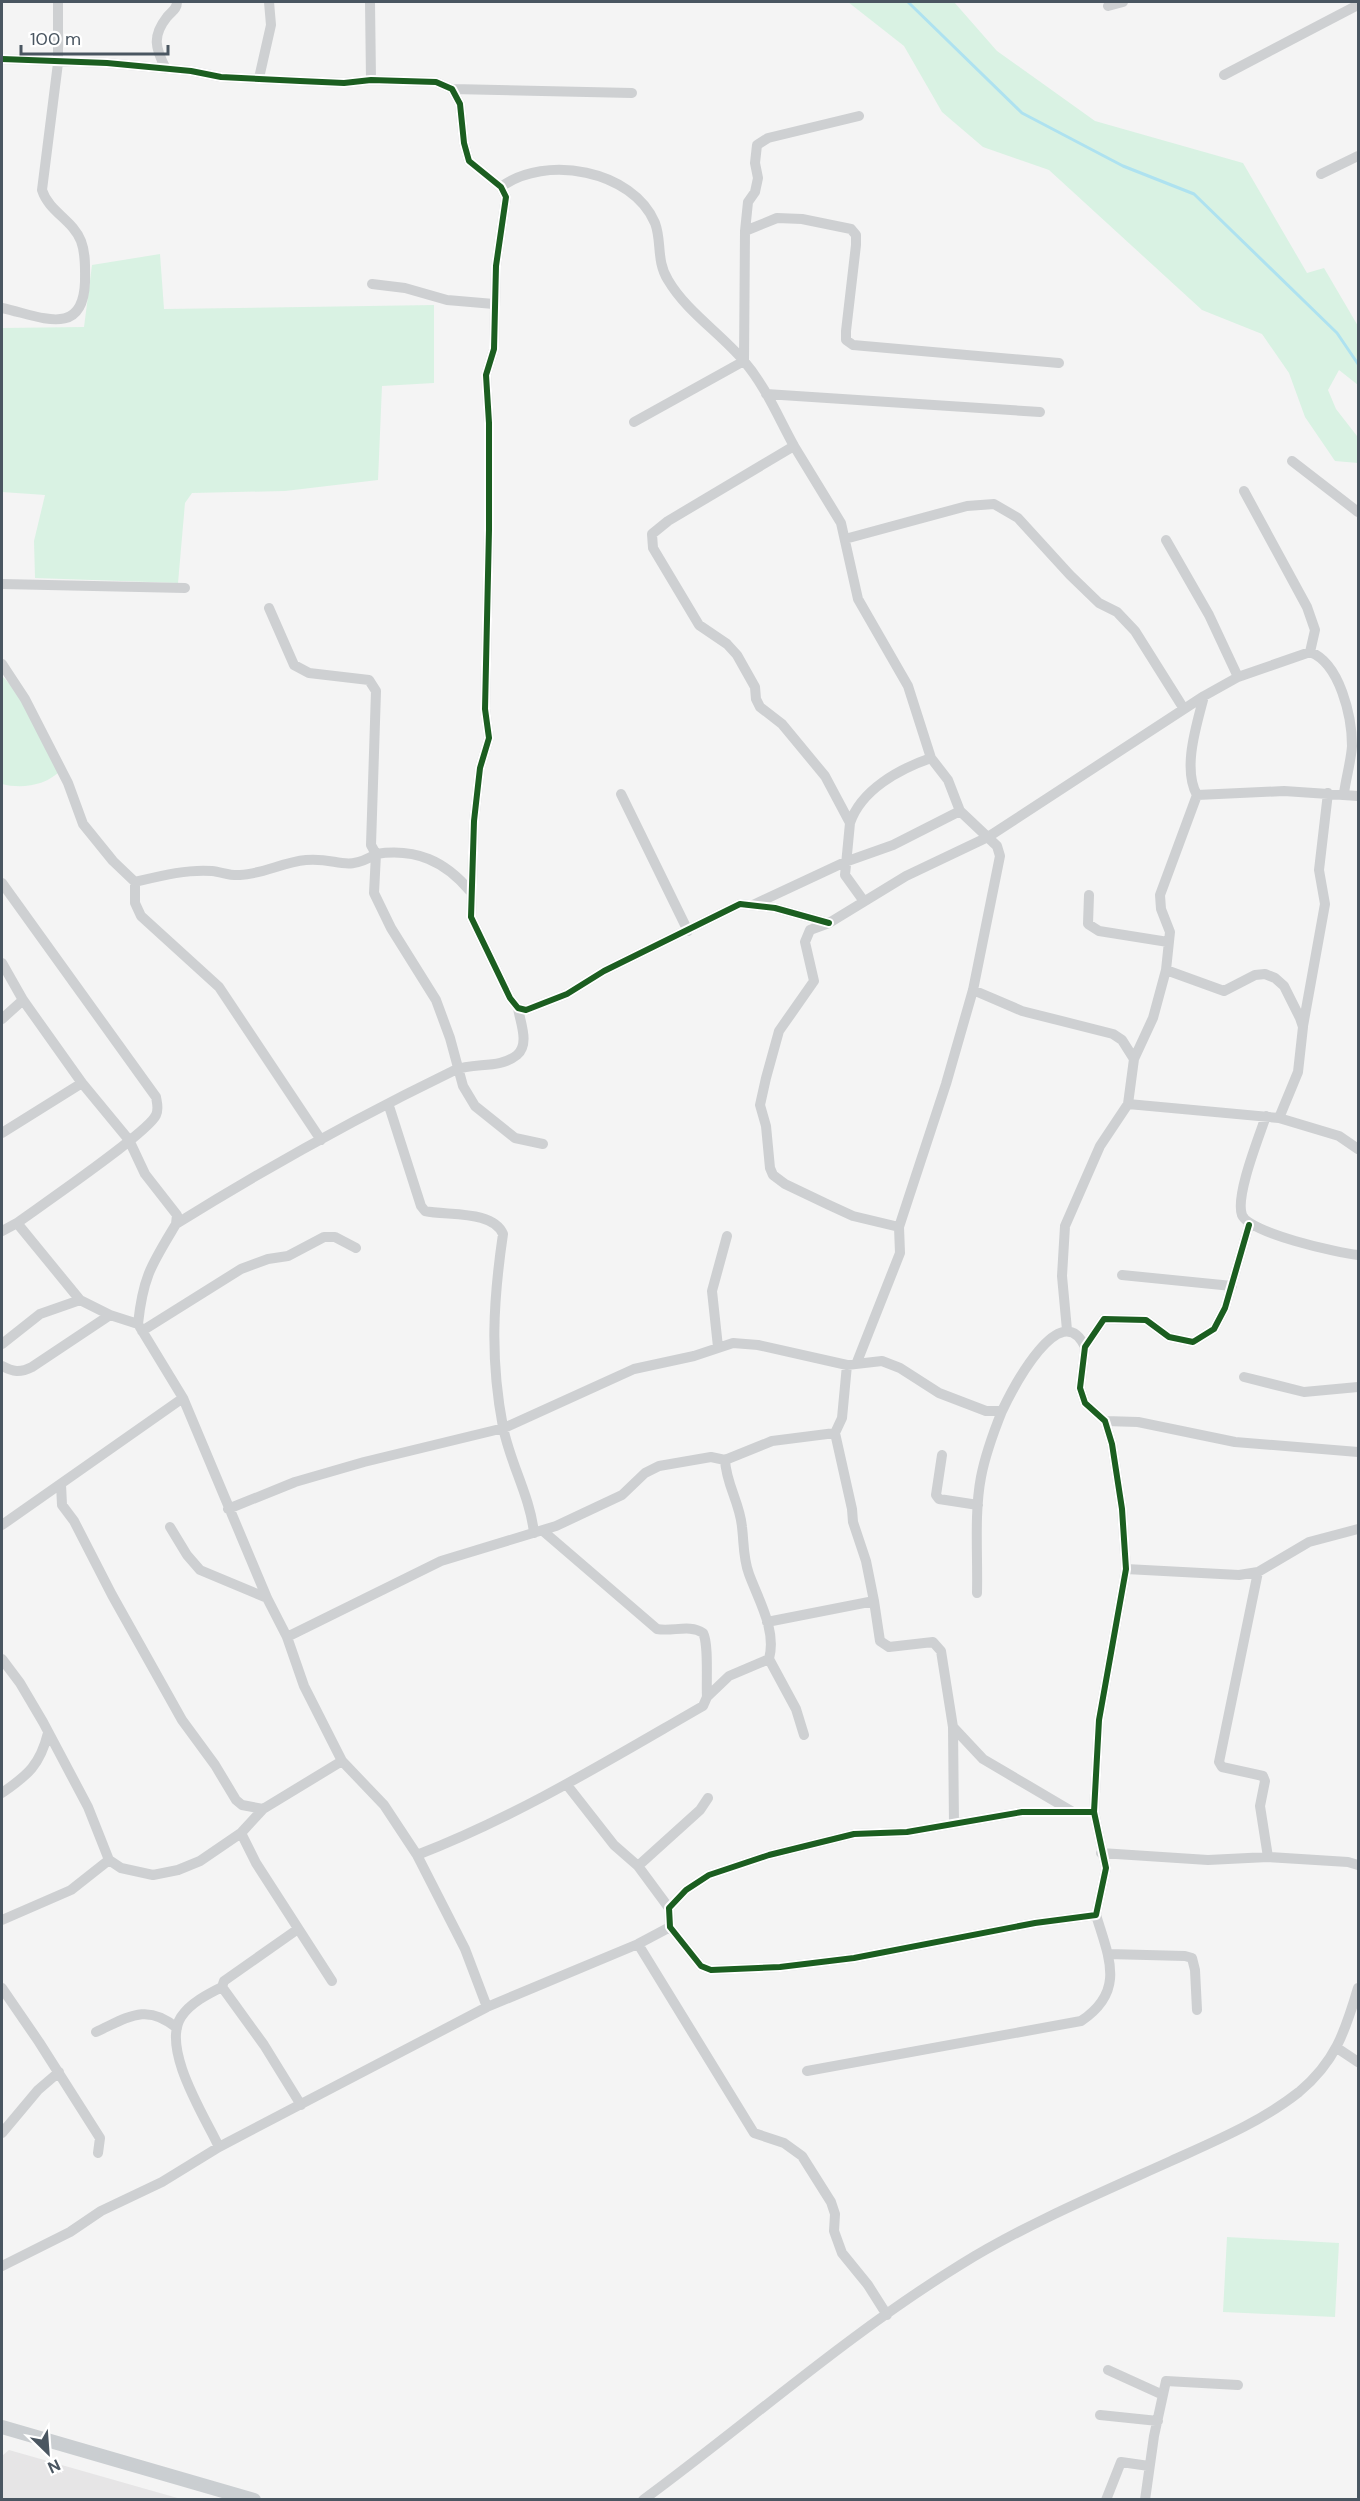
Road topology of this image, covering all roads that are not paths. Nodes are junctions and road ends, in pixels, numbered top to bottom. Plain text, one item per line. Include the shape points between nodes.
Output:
1 (58, 2) edge
2 (177, 2) edge
3 (269, 2) edge
4 (370, 2) edge
5 (1123, 2) edge
6 (1359, 5) edge
7 (1108, 6) dead end
8 (2, 59) edge
9 (58, 63) junction
10 (166, 69) junction
11 (1224, 75) dead end
12 (259, 78) junction
13 (371, 80) junction
14 (452, 89) junction
15 (632, 93) dead end
16 (859, 116) dead end
17 (1359, 156) edge
18 (1321, 174) dead end
19 (501, 187) junction
20 (745, 231) junction
21 (372, 284) dead end
22 (494, 304) junction
23 (2, 308) edge
24 (744, 361) junction
25 (1059, 363) dead end
26 (766, 394) junction
27 (1040, 412) dead end
28 (634, 422) dead end
29 (794, 446) junction
30 (1293, 461) dead end
31 (1244, 491) dead end
32 (1359, 512) edge
33 (845, 539) junction
34 (1166, 540) dead end
35 (2, 584) edge
36 (185, 588) dead end
37 (269, 608) dead end
38 (1310, 652) junction
39 (2, 664) edge
40 (1238, 677) junction
41 (1204, 696) junction
42 (1184, 709) junction
43 (931, 758) junction
44 (1328, 793) junction
45 (1344, 793) junction
46 (621, 794) dead end
47 (1197, 795) junction
48 (1359, 796) edge
49 (960, 811) junction
50 (850, 824) junction
51 (988, 837) junction
52 (376, 854) junction
53 (845, 862) junction
54 (135, 882) junction
55 (2, 883) edge
56 (470, 891) junction
57 (1089, 895) dead end
58 (863, 900) junction
59 (753, 905) junction
60 (829, 923) junction
61 (688, 931) junction
62 (1168, 942) junction
63 (2, 963) edge
64 (1166, 970) junction
65 (973, 990) junction
66 (23, 1000) junction
67 (518, 1008) junction
68 (2, 1019) edge
69 (1303, 1027) junction
70 (1134, 1059) junction
71 (459, 1069) junction
72 (82, 1083) junction
73 (1128, 1104) junction
74 (389, 1106) junction
75 (1266, 1116) junction
76 (1279, 1118) junction
77 (2, 1133) edge
78 (129, 1140) junction
79 (321, 1140) junction
80 (543, 1144) dead end
81 (1359, 1149) edge
82 (17, 1223) junction
83 (176, 1224) junction
84 (1249, 1225) junction
85 (899, 1227) junction
86 (2, 1231) edge
87 (727, 1236) dead end
88 (356, 1248) dead end
89 (1359, 1255) edge
90 (1122, 1275) dead end
91 (1232, 1286) junction
92 (81, 1300) junction
93 (110, 1315) junction
94 (140, 1327) junction
95 (1067, 1330) junction
96 (2, 1344) edge
97 (718, 1347) junction
98 (1085, 1347) junction
99 (852, 1364) junction
100 (2, 1366) edge
101 (1244, 1377) dead end
102 (1359, 1387) edge
103 (183, 1398) junction
104 (1002, 1411) junction
105 (1105, 1421) junction
106 (504, 1428) junction
107 (835, 1434) junction
108 (1359, 1452) edge
109 (942, 1455) dead end
110 (725, 1460) junction
111 (62, 1484) junction
112 (40, 1500) junction
113 (63, 1505) junction
114 (978, 1505) junction
115 (228, 1509) junction
116 (2, 1525) edge
117 (170, 1527) dead end
118 (1359, 1529) edge
119 (539, 1532) junction
120 (1126, 1569) junction
121 (1258, 1572) junction
122 (977, 1593) dead end
123 (267, 1598) junction
124 (874, 1601) junction
125 (767, 1622) junction
126 (287, 1637) junction
127 (2, 1659) edge
128 (769, 1659) junction
129 (708, 1697) junction
130 (953, 1727) junction
131 (48, 1733) junction
132 (804, 1735) dead end
133 (342, 1761) junction
134 (567, 1785) junction
135 (2, 1793) edge
136 (708, 1798) dead end
137 (263, 1809) junction
138 (1073, 1812) junction
139 (1094, 1812) junction
140 (954, 1824) junction
141 (241, 1833) junction
142 (1101, 1853) junction
143 (417, 1855) junction
144 (1268, 1857) junction
145 (109, 1860) junction
146 (1359, 1865) edge
147 (638, 1866) junction
148 (669, 1908) junction
149 (1096, 1915) junction
150 (2, 1920) edge
151 (670, 1927) junction
152 (298, 1929) junction
153 (638, 1944) junction
154 (1108, 1954) junction
155 (332, 1981) dead end
156 (222, 1987) junction
157 (2, 1988) edge
158 (1359, 1988) edge
159 (487, 2007) junction
160 (1197, 2010) dead end
161 (177, 2028) junction
162 (96, 2032) dead end
163 (1338, 2048) junction
164 (1359, 2062) edge
165 (807, 2071) dead end
166 (59, 2072) junction
167 (301, 2105) junction
168 (2, 2133) edge
169 (219, 2147) junction
170 (98, 2153) dead end
171 (2, 2266) edge
172 (887, 2315) junction
173 (1108, 2370) dead end
174 (1238, 2385) dead end
175 (1163, 2395) junction
176 (1100, 2415) dead end
177 (1158, 2421) junction
178 (2, 2427) edge
179 (1149, 2466) junction
180 (254, 2499) edge
181 (643, 2499) edge
182 (1106, 2499) edge
183 (1145, 2499) edge

1 - 9 street
2 - 10 street via 156,33 155,45
3 - 12 street via 270,25
4 - 13 street
5 - 7 street
6 - 11 street
8 - 9 street
9 - 10 street
9 - 23 street via 42,190 45,201 81,241 86,263 84,296 80,311 70,318 55,320
10 - 12 street
12 - 13 street via 344,83
13 - 14 street via 436,82
14 - 15 street
14 - 19 street via 460,104 470,161
16 - 20 street via 768,138 758,146 758,178 748,202
17 - 18 street
19 - 22 street via 506,204
19 - 24 street via 550,169 605,177 637,196 655,224 658,256 668,280
20 - 24 street
20 - 25 street via 777,218 851,229 856,245 846,340 853,345
21 - 22 street via 447,300
22 - 56 street via 494,349 486,375 489,530 485,709 489,738 480,768
24 - 26 street
24 - 28 street
26 - 27 street
26 - 29 street
29 - 33 street via 841,524
29 - 50 street via 668,521 652,534 653,548 699,625 737,655 755,687 760,707 782,724 825,776
30 - 32 street
31 - 38 street via 1307,607 1315,630
33 - 42 street via 968,506 994,504 1018,518 1070,575 1135,631
33 - 43 street via 858,598 908,686
34 - 40 street via 1209,615
35 - 36 street
37 - 52 street via 294,665 309,673 369,680 376,691 371,845
38 - 40 street
38 - 45 street via 1319,655 1331,670 1348,716 1352,746
39 - 54 street via 31,710 68,783 83,824
40 - 41 street
41 - 42 street
41 - 47 street via 1193,756 1192,786
42 - 51 street
43 - 49 street via 948,780
43 - 50 street via 913,764 863,797
44 - 45 street
44 - 47 street
44 - 69 street via 1320,870 1325,903
45 - 48 street
46 - 61 street
47 - 62 street via 1160,896 1170,932
49 - 51 street
49 - 53 street via 893,845
50 - 53 street
51 - 58 street
51 - 65 street via 997,846 1000,865
52 - 54 street via 361,864 316,859 255,874 175,873
52 - 56 street via 400,852 432,859 457,876
52 - 71 street via 374,893 436,1000
53 - 58 street via 845,875
53 - 59 street
54 - 79 street via 135,903 141,916 219,987
55 - 78 street via 156,1097 156,1118
56 - 67 street via 475,928
57 - 62 street via 1089,924 1098,932
58 - 60 street
59 - 60 street
59 - 61 street via 740,904
60 - 85 street via 810,930 805,942 814,981 779,1031 766,1078 760,1106 770,1168 785,1184 853,1216
61 - 67 street via 604,971 567,994 526,1010
62 - 64 street
63 - 66 street
64 - 69 street via 1224,991 1255,975 1275,978 1284,986
64 - 70 street via 1153,1018
65 - 70 street via 1022,1011 1113,1034 1122,1040
65 - 85 street
66 - 68 street
66 - 72 street
67 - 71 street via 524,1042 519,1054 509,1060
69 - 76 street via 1298,1072
70 - 73 street
71 - 74 street
71 - 80 street via 463,1086 475,1106 515,1138
72 - 77 street
72 - 78 street
73 - 75 street
73 - 95 street via 1100,1146 1065,1226 1062,1276
74 - 79 street
74 - 106 street via 425,1211 489,1219 502,1234 494,1300 495,1357
75 - 76 street
75 - 84 street via 1243,1189 1242,1214
76 - 81 street via 1339,1136
78 - 82 street
78 - 83 street via 145,1174 177,1215
79 - 83 street via 258,1173
82 - 86 street
82 - 92 street
83 - 94 street via 147,1273
84 - 89 street
84 - 91 street
85 - 99 street via 900,1253
87 - 97 street via 712,1291
88 - 94 street via 324,1237 288,1256 241,1269
90 - 91 street
91 - 98 street via 1214,1329 1192,1342 1169,1337 1146,1320 1104,1319
92 - 93 street
92 - 96 street via 40,1314
93 - 94 street
93 - 100 street via 32,1368 12,1372
94 - 103 street
95 - 98 street via 1077,1333
95 - 104 street via 1048,1339
97 - 99 street via 734,1343 758,1345
97 - 106 street via 634,1369
98 - 105 street via 1081,1396
99 - 104 street via 882,1361 939,1393 986,1411
99 - 107 street via 842,1418
101 - 102 street via 1304,1392
103 - 111 street
103 - 115 street
104 - 114 street via 981,1477
105 - 108 street via 1138,1422 1235,1442
105 - 120 street via 1122,1509
106 - 115 street via 324,1473
106 - 119 street
107 - 110 street via 772,1442
107 - 124 street
109 - 114 street via 936,1495 939,1499
110 - 119 street via 711,1457 659,1466 645,1473 622,1495
110 - 125 street via 742,1527 748,1573
111 - 112 street
111 - 113 street
112 - 113 street
112 - 116 street
113 - 137 street via 182,1720 236,1800
114 - 122 street
115 - 123 street
117 - 123 street via 200,1570
118 - 121 street via 1308,1542
119 - 126 street via 441,1561
119 - 129 street via 657,1629 703,1632 707,1640
120 - 121 street via 1239,1575
120 - 139 street via 1099,1720
121 - 144 street via 1220,1762 1222,1767 1263,1776 1260,1806
123 - 126 street
124 - 125 street
124 - 130 street via 880,1641 889,1647 933,1642 941,1651
125 - 128 street
126 - 133 street via 304,1686
127 - 131 street
128 - 129 street via 729,1676
128 - 132 street via 796,1709
129 - 134 street via 703,1706
130 - 138 street via 983,1759
130 - 140 street
131 - 135 street via 41,1758
131 - 145 street via 88,1807
133 - 137 street
133 - 143 street via 384,1805
134 - 143 street via 508,1816
134 - 147 street via 614,1845
136 - 147 street via 700,1810
137 - 141 street
138 - 139 street
138 - 140 street via 1011,1814
139 - 142 street
140 - 148 street via 907,1832 854,1834 769,1855 709,1875 686,1890
141 - 145 street via 200,1861 164,1874 121,1868
141 - 152 street
142 - 144 street via 1208,1860
142 - 149 street via 1106,1868
143 - 159 street via 465,1949
144 - 146 street
145 - 150 street via 71,1890
147 - 148 street
148 - 151 street
149 - 151 street via 1024,1924 854,1958 711,1971 701,1966
149 - 154 street
151 - 153 street
152 - 155 street
152 - 156 street via 224,1981
153 - 159 street
153 - 172 street via 754,2133 784,2143 802,2156 831,2202 834,2231 842,2253
154 - 160 street via 1192,1958
154 - 165 street via 1111,1983 1102,2004 1081,2021
156 - 161 street via 196,2003
156 - 167 street
157 - 166 street
158 - 163 street
159 - 167 street
161 - 162 street via 146,2013 137,2013
161 - 169 street via 179,2063
163 - 164 street
163 - 172 street via 1323,2070 1298,2092 1236,2132 1016,2233 959,2265
166 - 168 street via 38,2090
166 - 170 street via 100,2138
167 - 169 street
169 - 171 street via 162,2182
172 - 181 street via 790,2384
173 - 175 street
174 - 175 street via 1166,2380
175 - 177 street
176 - 177 street
177 - 179 street
178 - 180 main road
179 - 182 street via 1121,2462
179 - 183 street

